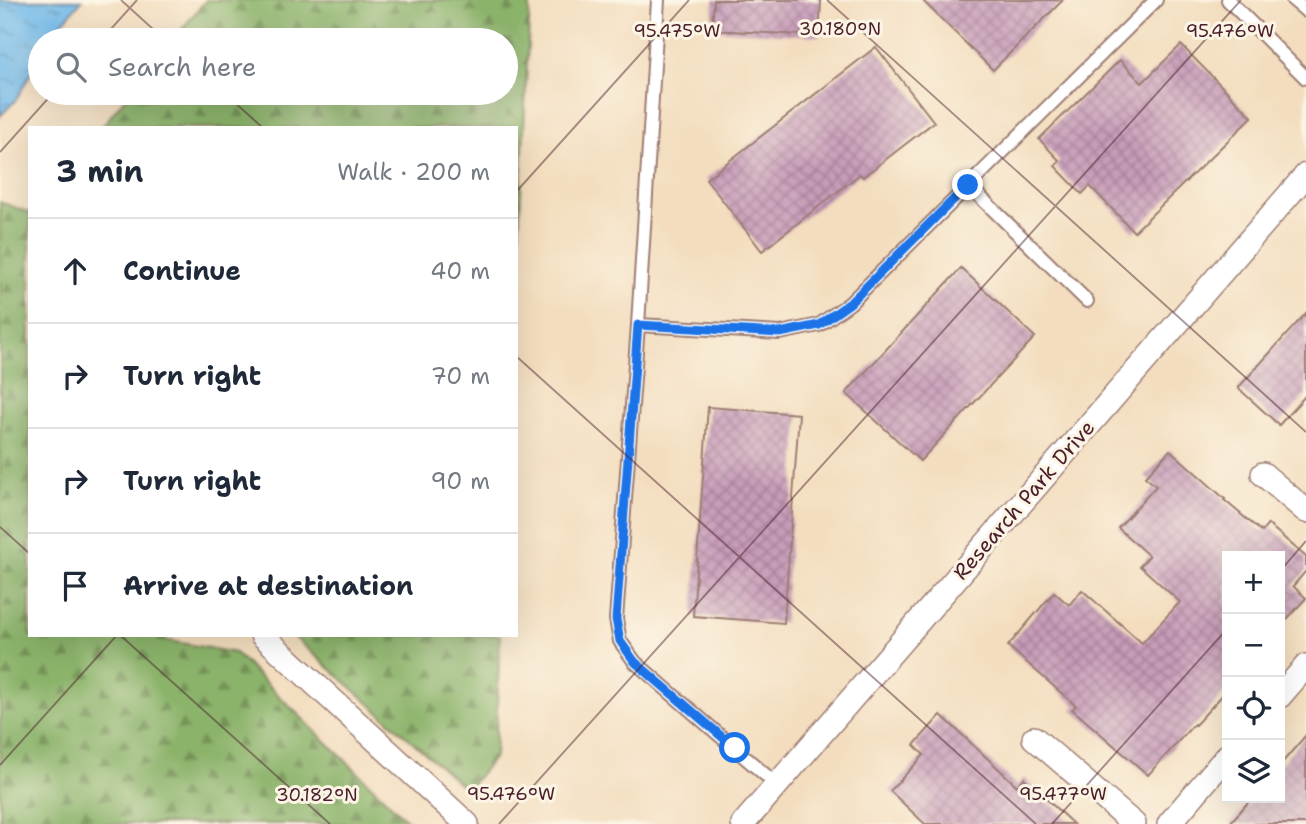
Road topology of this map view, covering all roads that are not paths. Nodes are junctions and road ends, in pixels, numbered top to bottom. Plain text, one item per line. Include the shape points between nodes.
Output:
1 (658, 0) edge
2 (1156, 0) edge
3 (1293, 0) edge
4 (1237, 3) edge
5 (1306, 10) edge
6 (1306, 78) edge
7 (1306, 176) edge
8 (968, 185) junction
9 (1087, 301) dead end
10 (638, 325) junction
11 (1263, 474) dead end
12 (1306, 511) edge
13 (264, 637) edge
14 (1306, 666) edge
15 (1285, 690) edge
16 (1034, 738) dead end
17 (1222, 762) edge
18 (777, 785) junction
19 (467, 824) edge
20 (743, 824) edge
21 (1134, 824) edge
22 (1169, 824) edge

1 - 10 lane
2 - 8 lane
3 - 5 lane
4 - 6 lane
7 - 18 street, Research Park Drive
8 - 9 lane
8 - 10 lane via 850,303 819,325 780,333
10 - 18 lane via 616,619 620,641 635,662
11 - 12 street
13 - 19 street
14 - 15 street
16 - 21 street
17 - 22 street
18 - 20 street, Research Park Drive

